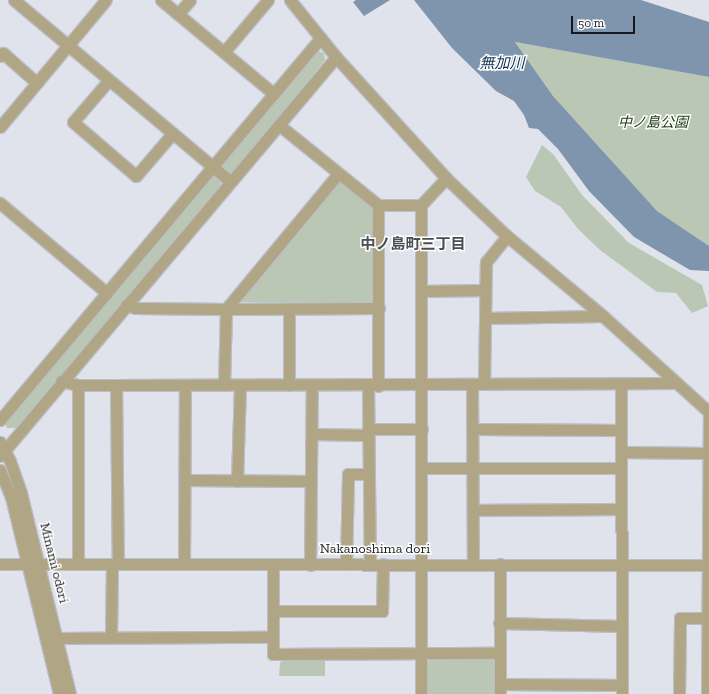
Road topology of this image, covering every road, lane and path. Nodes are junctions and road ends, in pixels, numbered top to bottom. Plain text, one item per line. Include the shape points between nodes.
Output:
1 (14, 0) edge
2 (106, 0) edge
3 (161, 0) edge
4 (190, 0) edge
5 (268, 0) edge
6 (290, 0) edge
7 (178, 14) junction
8 (321, 38) junction
9 (68, 46) junction
10 (224, 52) junction
11 (0, 56) edge
12 (336, 57) junction
13 (109, 80) junction
14 (37, 83) junction
15 (274, 94) junction
16 (2, 119) edge
17 (279, 125) junction
18 (172, 134) junction
19 (212, 167) junction
20 (338, 174) junction
21 (446, 178) junction
22 (230, 181) junction
23 (0, 203) edge
24 (378, 205) junction
25 (421, 205) junction
26 (507, 236) junction
27 (421, 290) junction
28 (485, 290) junction
29 (107, 293) junction
30 (126, 305) junction
31 (379, 308) junction
32 (226, 309) junction
33 (289, 310) junction
34 (603, 316) junction
35 (485, 318) junction
36 (61, 381) junction
37 (677, 383) junction
38 (472, 384) junction
39 (484, 384) junction
40 (78, 385) junction
41 (116, 385) junction
42 (185, 385) junction
43 (224, 385) junction
44 (289, 385) junction
45 (312, 385) junction
46 (422, 385) junction
47 (621, 385) junction
48 (240, 386) junction
49 (373, 386) junction
50 (709, 411) edge
51 (0, 420) edge
52 (422, 428) junction
53 (473, 429) junction
54 (621, 430) junction
55 (368, 432) junction
56 (312, 434) junction
57 (1, 449) edge
58 (621, 452) junction
59 (708, 453) edge
60 (422, 468) junction
61 (473, 468) junction
62 (621, 468) junction
63 (0, 470) edge
64 (369, 474) junction
65 (186, 480) junction
66 (237, 481) junction
67 (311, 481) junction
68 (621, 509) junction
69 (473, 510) junction
70 (0, 564) edge
71 (78, 564) junction
72 (115, 564) junction
73 (184, 564) junction
74 (310, 564) junction
75 (346, 564) junction
76 (370, 564) junction
77 (383, 564) junction
78 (422, 564) junction
79 (473, 564) junction
80 (500, 564) junction
81 (32, 565) junction
82 (273, 565) junction
83 (621, 565) junction
84 (708, 565) edge
85 (273, 611) junction
86 (708, 618) junction
87 (499, 623) junction
88 (621, 626) junction
89 (111, 637) junction
90 (273, 637) junction
91 (57, 638) junction
92 (421, 652) junction
93 (499, 653) junction
94 (500, 689) edge
95 (622, 689) edge
96 (58, 694) edge
97 (70, 694) edge
98 (421, 694) edge
99 (679, 694) edge
100 (707, 694) edge

1 - 9 street
2 - 9 street
3 - 7 street
4 - 7 street
5 - 10 street
6 - 8 street
7 - 10 street
8 - 12 street
8 - 15 street
9 - 13 street
9 - 14 street
10 - 15 street
11 - 14 street via 3,53
12 - 17 street
12 - 21 street
13 - 18 street
13 - 18 street via 73,122 136,176
14 - 16 street
15 - 19 street
17 - 20 street
17 - 22 street
18 - 19 street
19 - 22 street
19 - 29 street
20 - 24 street
20 - 32 street
21 - 25 street
21 - 26 street
22 - 30 street
23 - 29 street
24 - 25 street
24 - 31 street
25 - 27 street
26 - 28 street via 486,262
26 - 34 street
27 - 28 street
27 - 46 street
28 - 35 street
29 - 51 street
30 - 32 street via 136,308
30 - 36 street
31 - 33 street
31 - 49 street
32 - 33 street
32 - 43 street
33 - 44 street
34 - 35 street
34 - 37 street
35 - 39 street
36 - 40 street
36 - 57 street
37 - 47 street
37 - 50 street
38 - 39 street
38 - 46 street
38 - 53 street
39 - 47 street
40 - 41 street
40 - 71 street
41 - 42 street
41 - 72 street
42 - 43 street
42 - 65 street
43 - 48 street
44 - 45 street
44 - 48 street
45 - 49 street
45 - 56 street
46 - 49 street
46 - 52 street
47 - 54 street
48 - 66 street
49 - 55 street
50 - 59 street
52 - 55 street
52 - 60 street
53 - 54 street
53 - 61 street
54 - 58 street
55 - 56 street
55 - 64 street
56 - 67 street
57 - 81 street, Minami odori via 21,493
58 - 59 street
58 - 62 street
59 - 84 street
60 - 61 street
60 - 78 street
61 - 62 street
61 - 69 street
62 - 68 street
63 - 81 street, Minami odori
64 - 75 street via 348,474
64 - 76 street
65 - 66 street
65 - 73 street
66 - 67 street
67 - 74 street
68 - 69 street
68 - 83 street
69 - 79 street
70 - 81 street, Nakanoshima dori
71 - 72 street, Nakanoshima dori
71 - 81 street, Nakanoshima dori
72 - 73 street, Nakanoshima dori
72 - 89 street
73 - 82 street, Nakanoshima dori
74 - 75 street, Nakanoshima dori
74 - 82 street, Nakanoshima dori
75 - 76 street, Nakanoshima dori
76 - 77 street, Nakanoshima dori
77 - 78 street, Nakanoshima dori
77 - 85 street via 382,611
78 - 79 street, Nakanoshima dori
78 - 92 street
79 - 80 street, Nakanoshima dori
80 - 83 street, Nakanoshima dori
80 - 87 street
81 - 91 street, Minami odori
81 - 96 street, Minami odori
82 - 85 street
83 - 84 street, Nakanoshima dori
83 - 88 street
84 - 86 street
85 - 90 street
86 - 99 street via 680,618
86 - 100 street
87 - 88 street
87 - 93 street
88 - 95 street
89 - 90 street
89 - 91 street
90 - 92 street via 273,654
91 - 97 street, Minami odori
92 - 93 street
92 - 98 street
93 - 94 street
94 - 95 street

